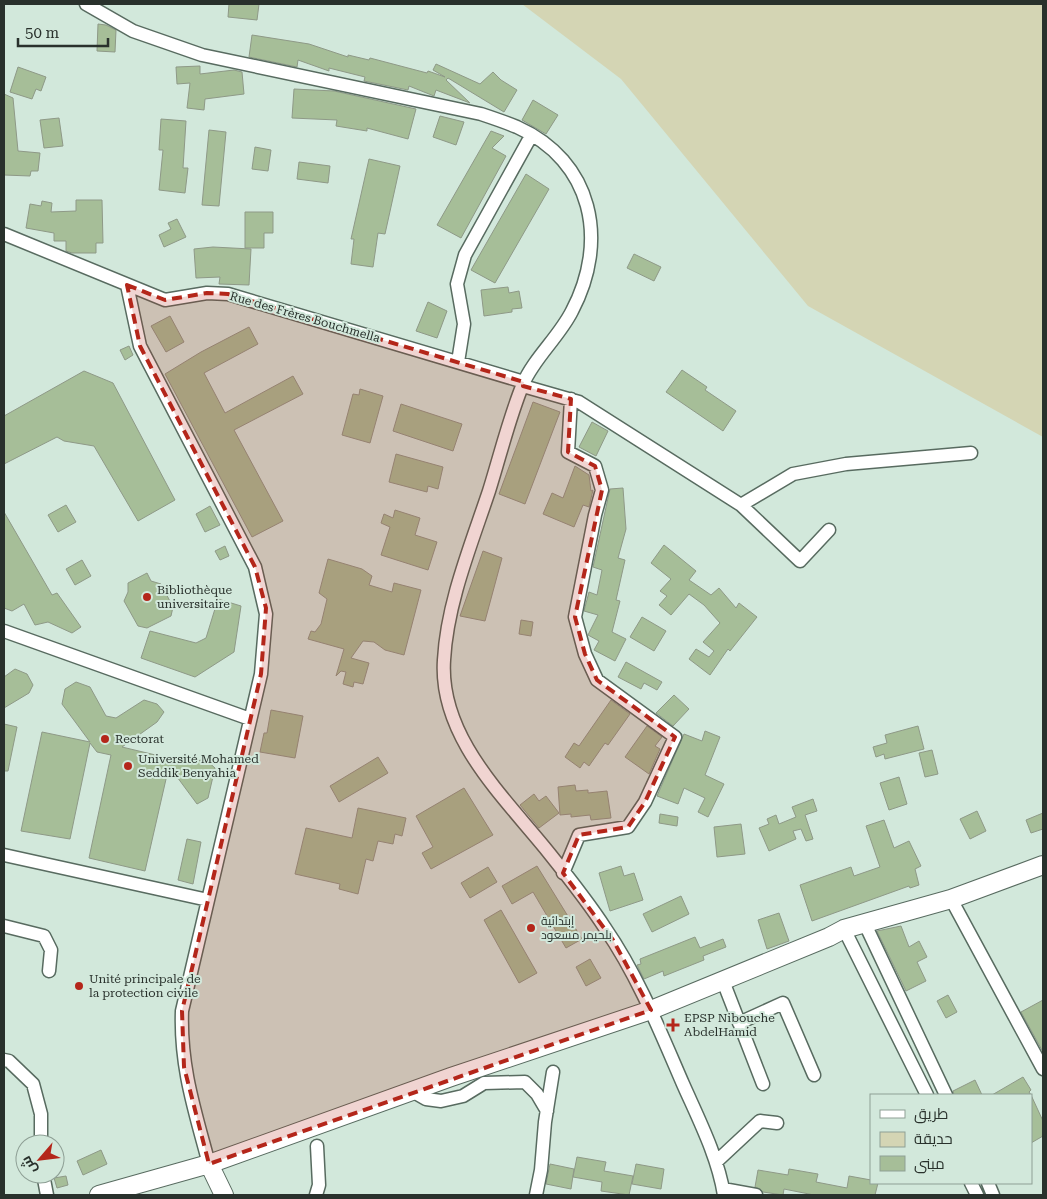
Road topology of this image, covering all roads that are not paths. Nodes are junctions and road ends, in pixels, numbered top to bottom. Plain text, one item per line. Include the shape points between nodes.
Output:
1 (86, 4) edge
2 (532, 136) junction
3 (4, 234) edge
4 (127, 285) junction
5 (458, 362) junction
6 (523, 384) junction
7 (571, 399) junction
8 (971, 453) dead end
9 (741, 505) junction
10 (829, 530) dead end
11 (4, 631) edge
12 (250, 719) junction
13 (4, 855) edge
14 (1040, 870) edge
15 (563, 873) junction
16 (951, 899) junction
17 (208, 900) junction
18 (865, 924) junction
19 (4, 926) edge
20 (844, 929) junction
21 (49, 971) dead end
22 (723, 981) junction
23 (650, 1010) junction
24 (739, 1023) junction
25 (4, 1060) edge
26 (1043, 1069) edge
27 (553, 1072) dead end
28 (814, 1075) dead end
29 (763, 1084) dead end
30 (412, 1091) junction
31 (926, 1094) edge
32 (946, 1094) edge
33 (547, 1111) junction
34 (777, 1123) dead end
35 (41, 1134) edge
36 (317, 1146) dead end
37 (716, 1162) junction
38 (208, 1164) junction
39 (139, 1189) edge
40 (723, 1192) edge
41 (99, 1195) edge
42 (224, 1195) edge
43 (316, 1195) edge
44 (536, 1195) edge
45 (756, 1195) edge

1 - 2 street via 133,31 202,55 481,114
2 - 5 street via 465,255 458,284 464,324
2 - 6 street via 551,150 580,186 587,199 591,233 589,263 579,298
3 - 4 street, Rue des Frères Bouchmella
4 - 5 street, Rue des Frères Bouchmella via 165,300 207,293 228,294
4 - 12 street via 140,346 227,510 255,567 261,588 266,608 265,644
5 - 6 street, Rue des Frères Bouchmella
6 - 7 street, Rue des Frères Bouchmella
6 - 15 street via 454,604 446,639 444,671 448,705 464,741 492,783
7 - 9 street, Rue des Frères Bouchmella
7 - 15 street via 568,452 595,466 602,490 575,617 585,654 597,680 675,737 645,802 628,827 578,835
8 - 9 street via 846,464 793,474
9 - 10 street, Rue des Frères Bouchmella via 800,562
11 - 12 street
12 - 17 street
13 - 17 street
14 - 16 main road
15 - 23 street via 613,940
16 - 18 main road
16 - 26 street
17 - 38 street via 182,1011 181,1042 188,1092
18 - 20 main road
18 - 32 street
19 - 21 street via 44,936 51,950
20 - 22 main road
20 - 31 street
22 - 23 main road
22 - 24 street
23 - 30 main road
23 - 37 street
24 - 28 street via 783,1002
24 - 29 street
25 - 35 street via 33,1084 41,1114
27 - 33 street
30 - 33 street via 426,1099 440,1101 463,1096 484,1083 525,1082
30 - 38 main road
33 - 44 street via 542,1170
34 - 37 street via 760,1121
36 - 43 street via 319,1186
37 - 40 street
38 - 39 main road
38 - 42 main road
39 - 41 main road
40 - 45 street

